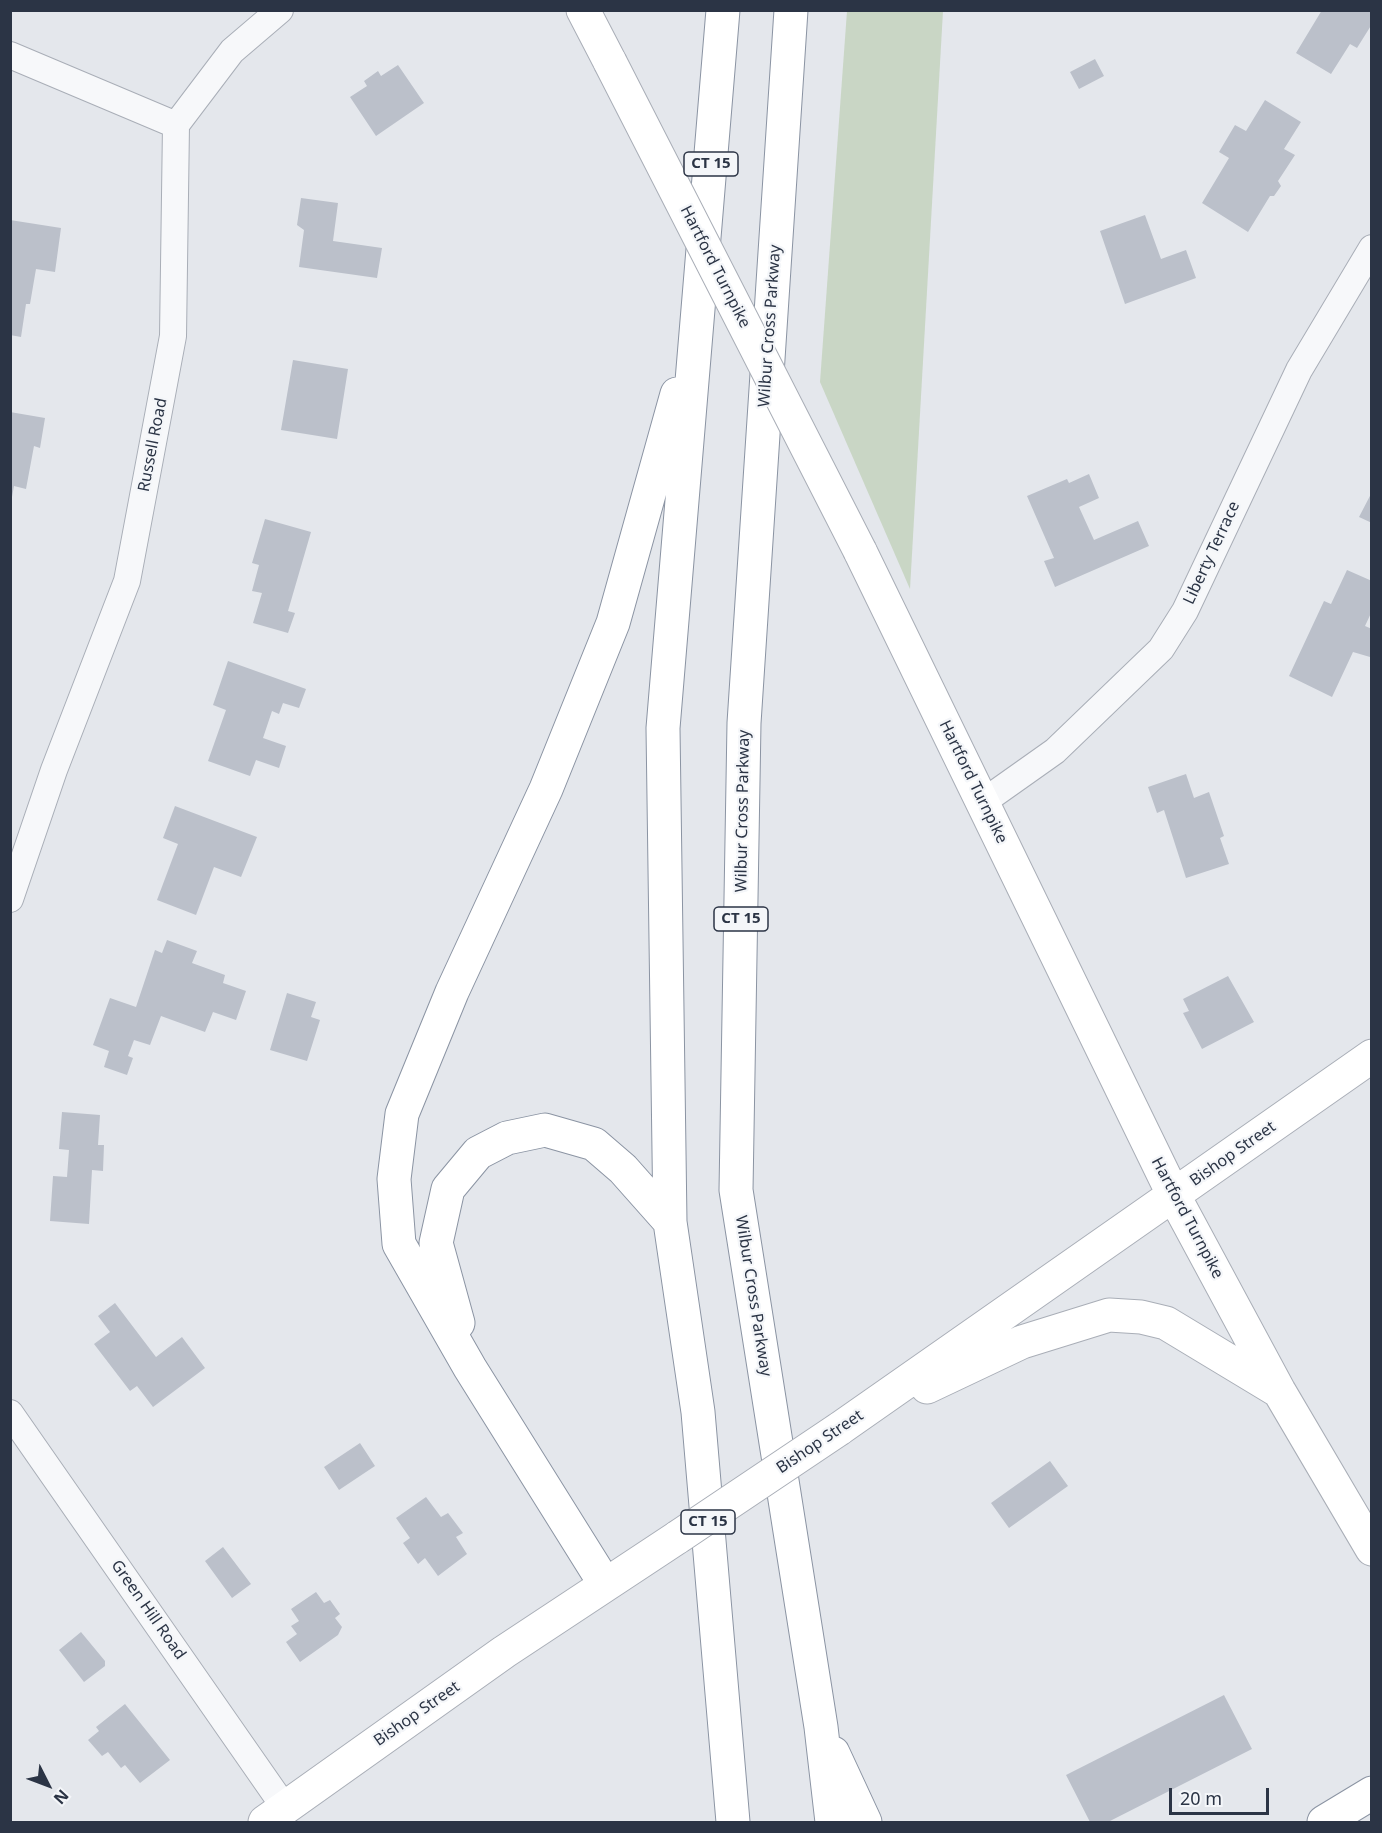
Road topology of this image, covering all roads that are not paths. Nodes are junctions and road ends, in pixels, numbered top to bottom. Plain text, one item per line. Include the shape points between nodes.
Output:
1 (280, 10) edge
2 (583, 10) edge
3 (723, 10) edge
4 (791, 10) edge
5 (10, 55) edge
6 (176, 125) junction
7 (1371, 248) edge
8 (699, 317) junction
9 (983, 802) junction
10 (10, 899) edge
11 (1371, 1056) edge
12 (1174, 1196) junction
13 (670, 1222) junction
14 (470, 1368) junction
15 (1280, 1391) junction
16 (10, 1413) edge
17 (839, 1430) junction
18 (1371, 1549) edge
19 (605, 1584) junction
20 (821, 1727) junction
21 (1371, 1793) edge
22 (275, 1815) edge
23 (733, 1822) edge
24 (832, 1822) edge
25 (865, 1822) edge
26 (1324, 1822) edge

1 - 6 street via 232,51
2 - 9 main road, Hartford Turnpike, bridge via 860,551
3 - 8 main road, CT 15
4 - 20 main road, Wilbur Cross Parkway / CT 15 via 744,723 736,1190
5 - 6 street
6 - 10 street, Russell Road via 173,336 127,581 54,770
7 - 9 street, Liberty Terrace via 1299,370 1185,611 1161,649 1054,752
8 - 13 main road, CT 15 via 663,728
8 - 14 main road via 613,623 546,789 452,992 402,1114 394,1179 399,1244
9 - 12 main road, Hartford Turnpike
11 - 12 main road, Bishop Street
12 - 15 main road, Hartford Turnpike
12 - 17 main road, Bishop Street
13 - 14 main road via 623,1169 594,1144 545,1130 507,1138 478,1153 448,1189 436,1243
13 - 23 main road, CT 15 via 698,1412
14 - 19 main road
15 - 17 main road via 1166,1323 1109,1315 1022,1342
15 - 18 main road, Hartford Turnpike
16 - 22 street, Green Hill Road
17 - 19 main road, Bishop Street, bridge
19 - 22 main road, Bishop Street
20 - 24 main road, Wilbur Cross Parkway / CT 15
20 - 25 main road
21 - 26 main road

